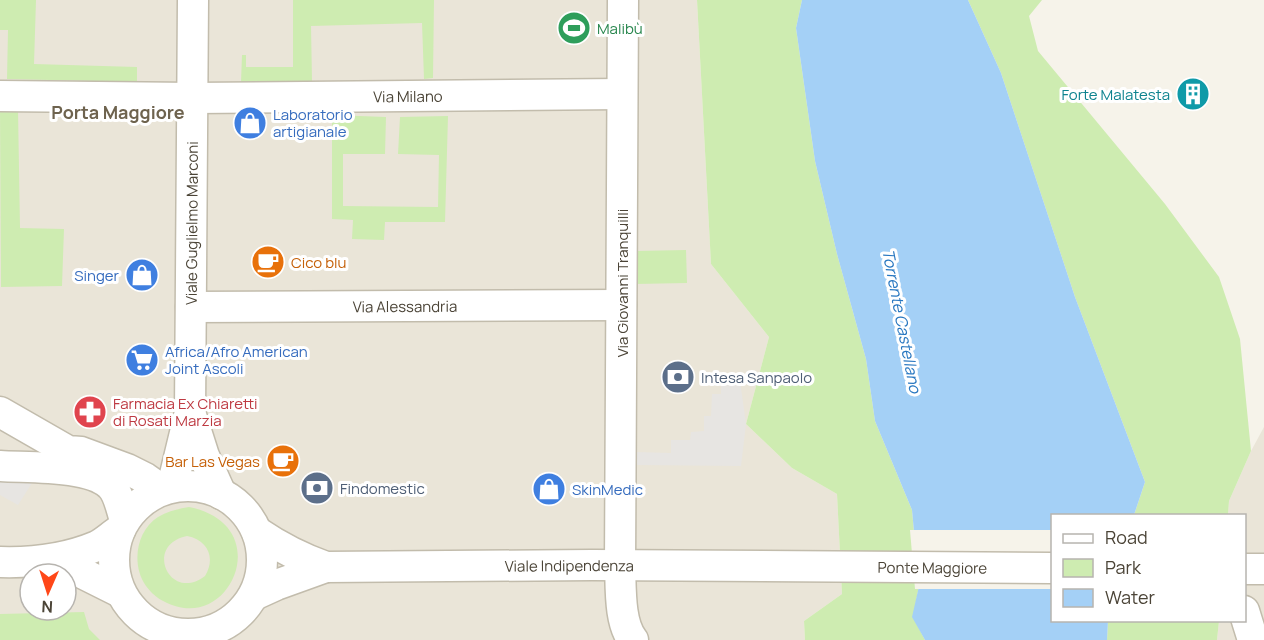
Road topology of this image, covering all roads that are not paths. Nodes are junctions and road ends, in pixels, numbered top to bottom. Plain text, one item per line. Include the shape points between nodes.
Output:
1 (194, 0) edge
2 (623, 0) edge
3 (622, 94) junction
4 (0, 96) edge
5 (193, 98) junction
6 (621, 305) junction
7 (190, 307) junction
8 (190, 412) junction
9 (9, 417) edge
10 (181, 443) junction
11 (0, 465) edge
12 (127, 469) junction
13 (167, 489) junction
14 (221, 494) junction
15 (122, 525) junction
16 (257, 532) junction
17 (0, 562) edge
18 (18, 562) edge
19 (35, 562) edge
20 (620, 565) junction
21 (326, 567) junction
22 (811, 567) joint
23 (1051, 568) edge
24 (1246, 568) edge
25 (1264, 569) edge
26 (78, 571) edge
27 (120, 592) junction
28 (254, 595) junction
29 (1246, 615) edge
30 (222, 632) edge
31 (162, 634) edge
32 (633, 640) edge
33 (1253, 640) edge

1 - 5 street, Viale Guglielmo Marconi
2 - 3 street, Via Giovanni Tranquilli
3 - 5 street, Via Milano
3 - 6 street, Via Giovanni Tranquilli
4 - 5 street, Via Milano
5 - 7 street, Viale Guglielmo Marconi
6 - 7 street, Via Alessandria
6 - 20 street, Via Giovanni Tranquilli
7 - 8 street, Viale Guglielmo Marconi
8 - 10 street, Viale Guglielmo Marconi
8 - 14 street, Viale Guglielmo Marconi
9 - 11 street via 15,442
9 - 12 street via 68,451
10 - 12 street via 160,457
10 - 13 street, Viale Guglielmo Marconi
11 - 15 street via 98,476 112,486
12 - 13 street
13 - 14 street, Viale Indipendenza via 189,486
13 - 15 street, Viale Indipendenza via 141,502
14 - 16 street, Viale Indipendenza via 236,503
15 - 19 street, Viale Indipendenza via 99,545
15 - 27 street, Viale Indipendenza via 114,550
16 - 21 street, Viale Indipendenza via 280,548
16 - 28 street, Viale Indipendenza via 262,553 261,575
17 - 18 street, Viale Indipendenza
20 - 21 street, Viale Indipendenza
20 - 22 street, Viale Indipendenza
20 - 32 street, Via Giovanni Tranquilli via 622,607
21 - 28 street, Viale Indipendenza
22 - 23 street, Ponte Maggiore
24 - 25 street
26 - 27 street, Viale Indipendenza
27 - 31 street, Viale Indipendenza via 137,614
28 - 30 street, Viale Indipendenza
29 - 33 street
30 - 31 street, Viale Indipendenza

